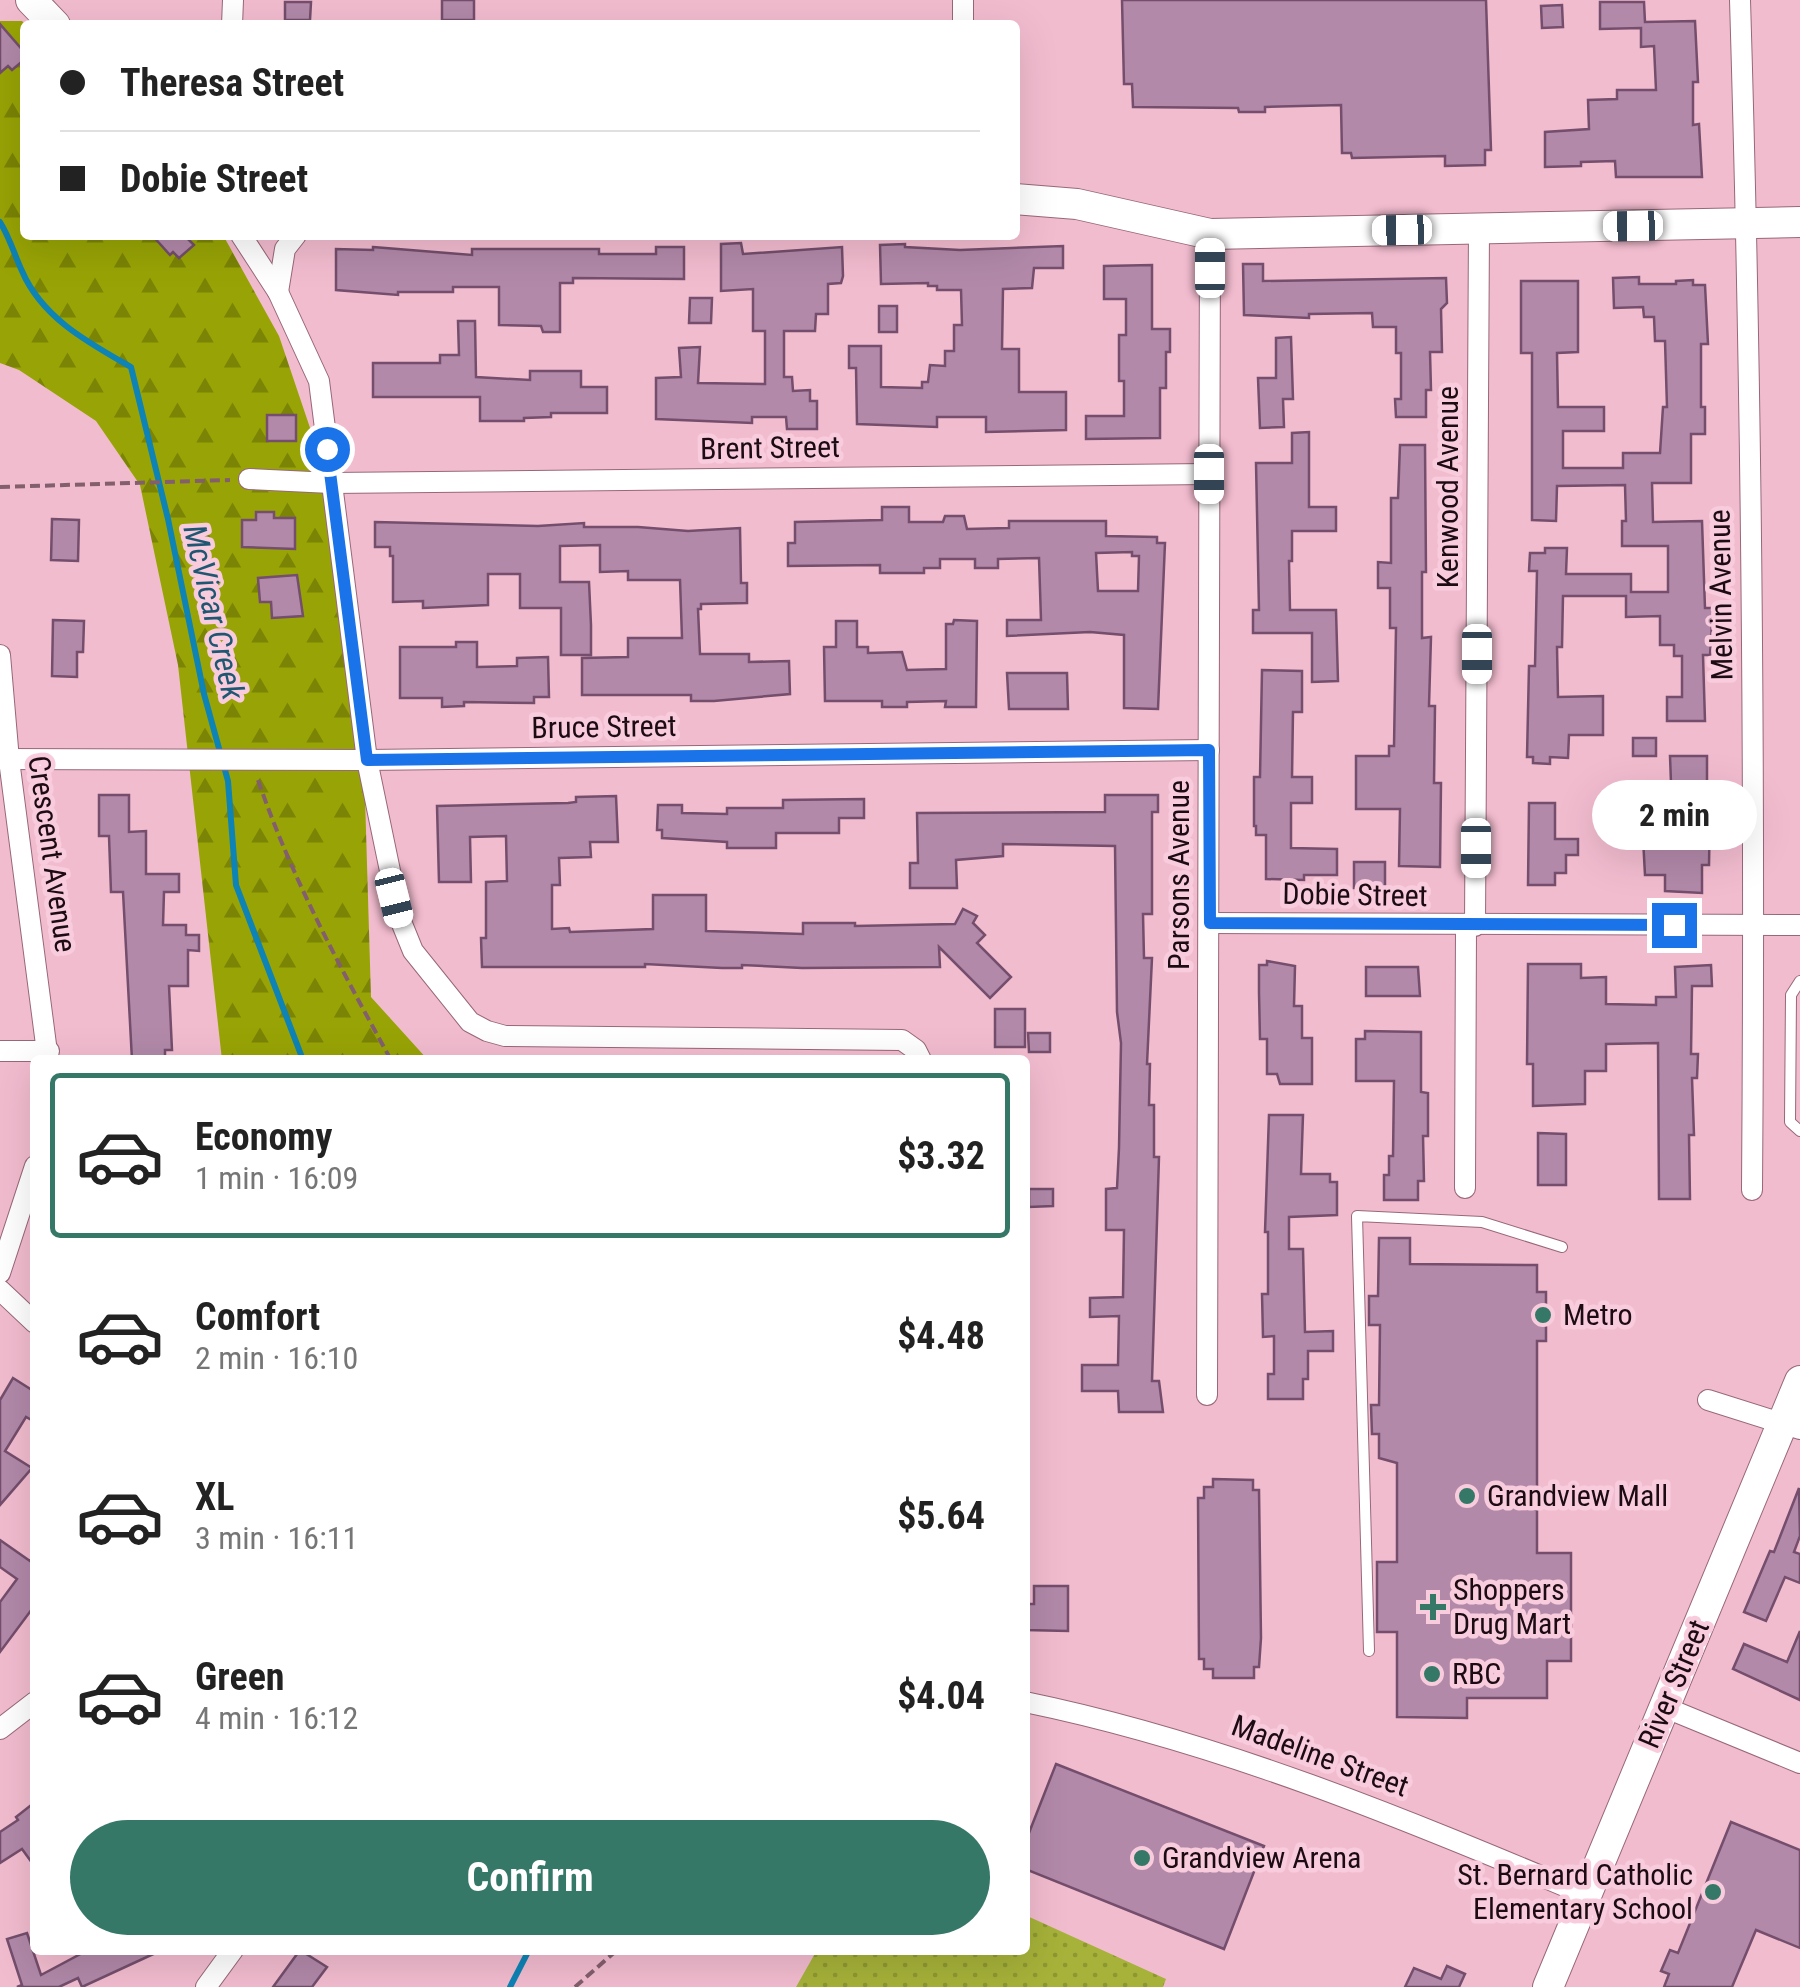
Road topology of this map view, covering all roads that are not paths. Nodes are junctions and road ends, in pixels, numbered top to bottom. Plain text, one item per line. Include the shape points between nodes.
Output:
1 (32, 0) edge
2 (1740, 0) edge
3 (50, 20) edge
4 (1020, 199) edge
5 (1800, 222) edge
6 (1747, 224) junction
7 (1479, 228) junction
8 (1210, 234) junction
9 (244, 240) edge
10 (292, 240) edge
11 (278, 292) junction
12 (1209, 474) junction
13 (249, 479) road end
14 (331, 482) junction
15 (0, 654) edge
16 (1209, 750) junction
17 (4, 760) edge
18 (367, 760) junction
19 (1210, 923) junction
20 (1754, 924) junction
21 (1800, 925) edge
22 (1471, 926) junction
23 (1800, 981) edge
24 (0, 1051) edge
25 (38, 1055) edge
26 (48, 1055) edge
27 (918, 1055) edge
28 (1800, 1131) edge
29 (30, 1181) edge
30 (1465, 1188) dead end
31 (1752, 1190) dead end
32 (1562, 1246) dead end
33 (0, 1273) edge
34 (0, 1290) edge
35 (30, 1318) edge
36 (1800, 1381) edge
37 (1208, 1396) dead end
38 (1708, 1400) dead end
39 (1791, 1425) edge
40 (1369, 1652) dead end
41 (1030, 1703) edge
42 (30, 1706) edge
43 (1664, 1707) junction
44 (0, 1730) edge
45 (1800, 1763) edge
46 (1586, 1895) junction
47 (229, 1955) edge
48 (206, 1987) edge
49 (1548, 1987) edge

1 - 3 street
2 - 6 street, Melvin Avenue
4 - 8 street via 1077,204
5 - 6 street
6 - 7 street
6 - 20 street, Melvin Avenue
7 - 8 street
7 - 22 street, Kenwood Avenue
8 - 12 street, Parsons Avenue
9 - 11 street
10 - 11 street
11 - 14 street via 319,381
12 - 14 street, Brent Street
12 - 16 street, Parsons Avenue
13 - 14 street, Brent Street
14 - 18 street
15 - 17 street, Crescent Avenue
16 - 18 street, Bruce Street
16 - 19 street, Parsons Avenue
17 - 18 street, Bruce Street
17 - 26 street, Crescent Avenue
18 - 27 street via 389,877 413,951 470,1022 486,1031 902,1040
19 - 22 street, Dobie Street
19 - 37 street, Parsons Avenue
20 - 21 street, Dobie Street
20 - 22 street, Dobie Street
20 - 31 street, Melvin Avenue
22 - 30 street, Kenwood Avenue
23 - 28 lane via 1791,995 1790,1122
24 - 25 street
29 - 33 street
32 - 40 lane via 1482,1222 1357,1216
34 - 35 street
36 - 39 street, River Street
38 - 39 street
39 - 43 street, River Street
41 - 46 street, Madeline Street via 1203,1746 1422,1825
42 - 44 street
43 - 45 street
43 - 46 street, River Street
46 - 49 street, River Street
47 - 48 street

